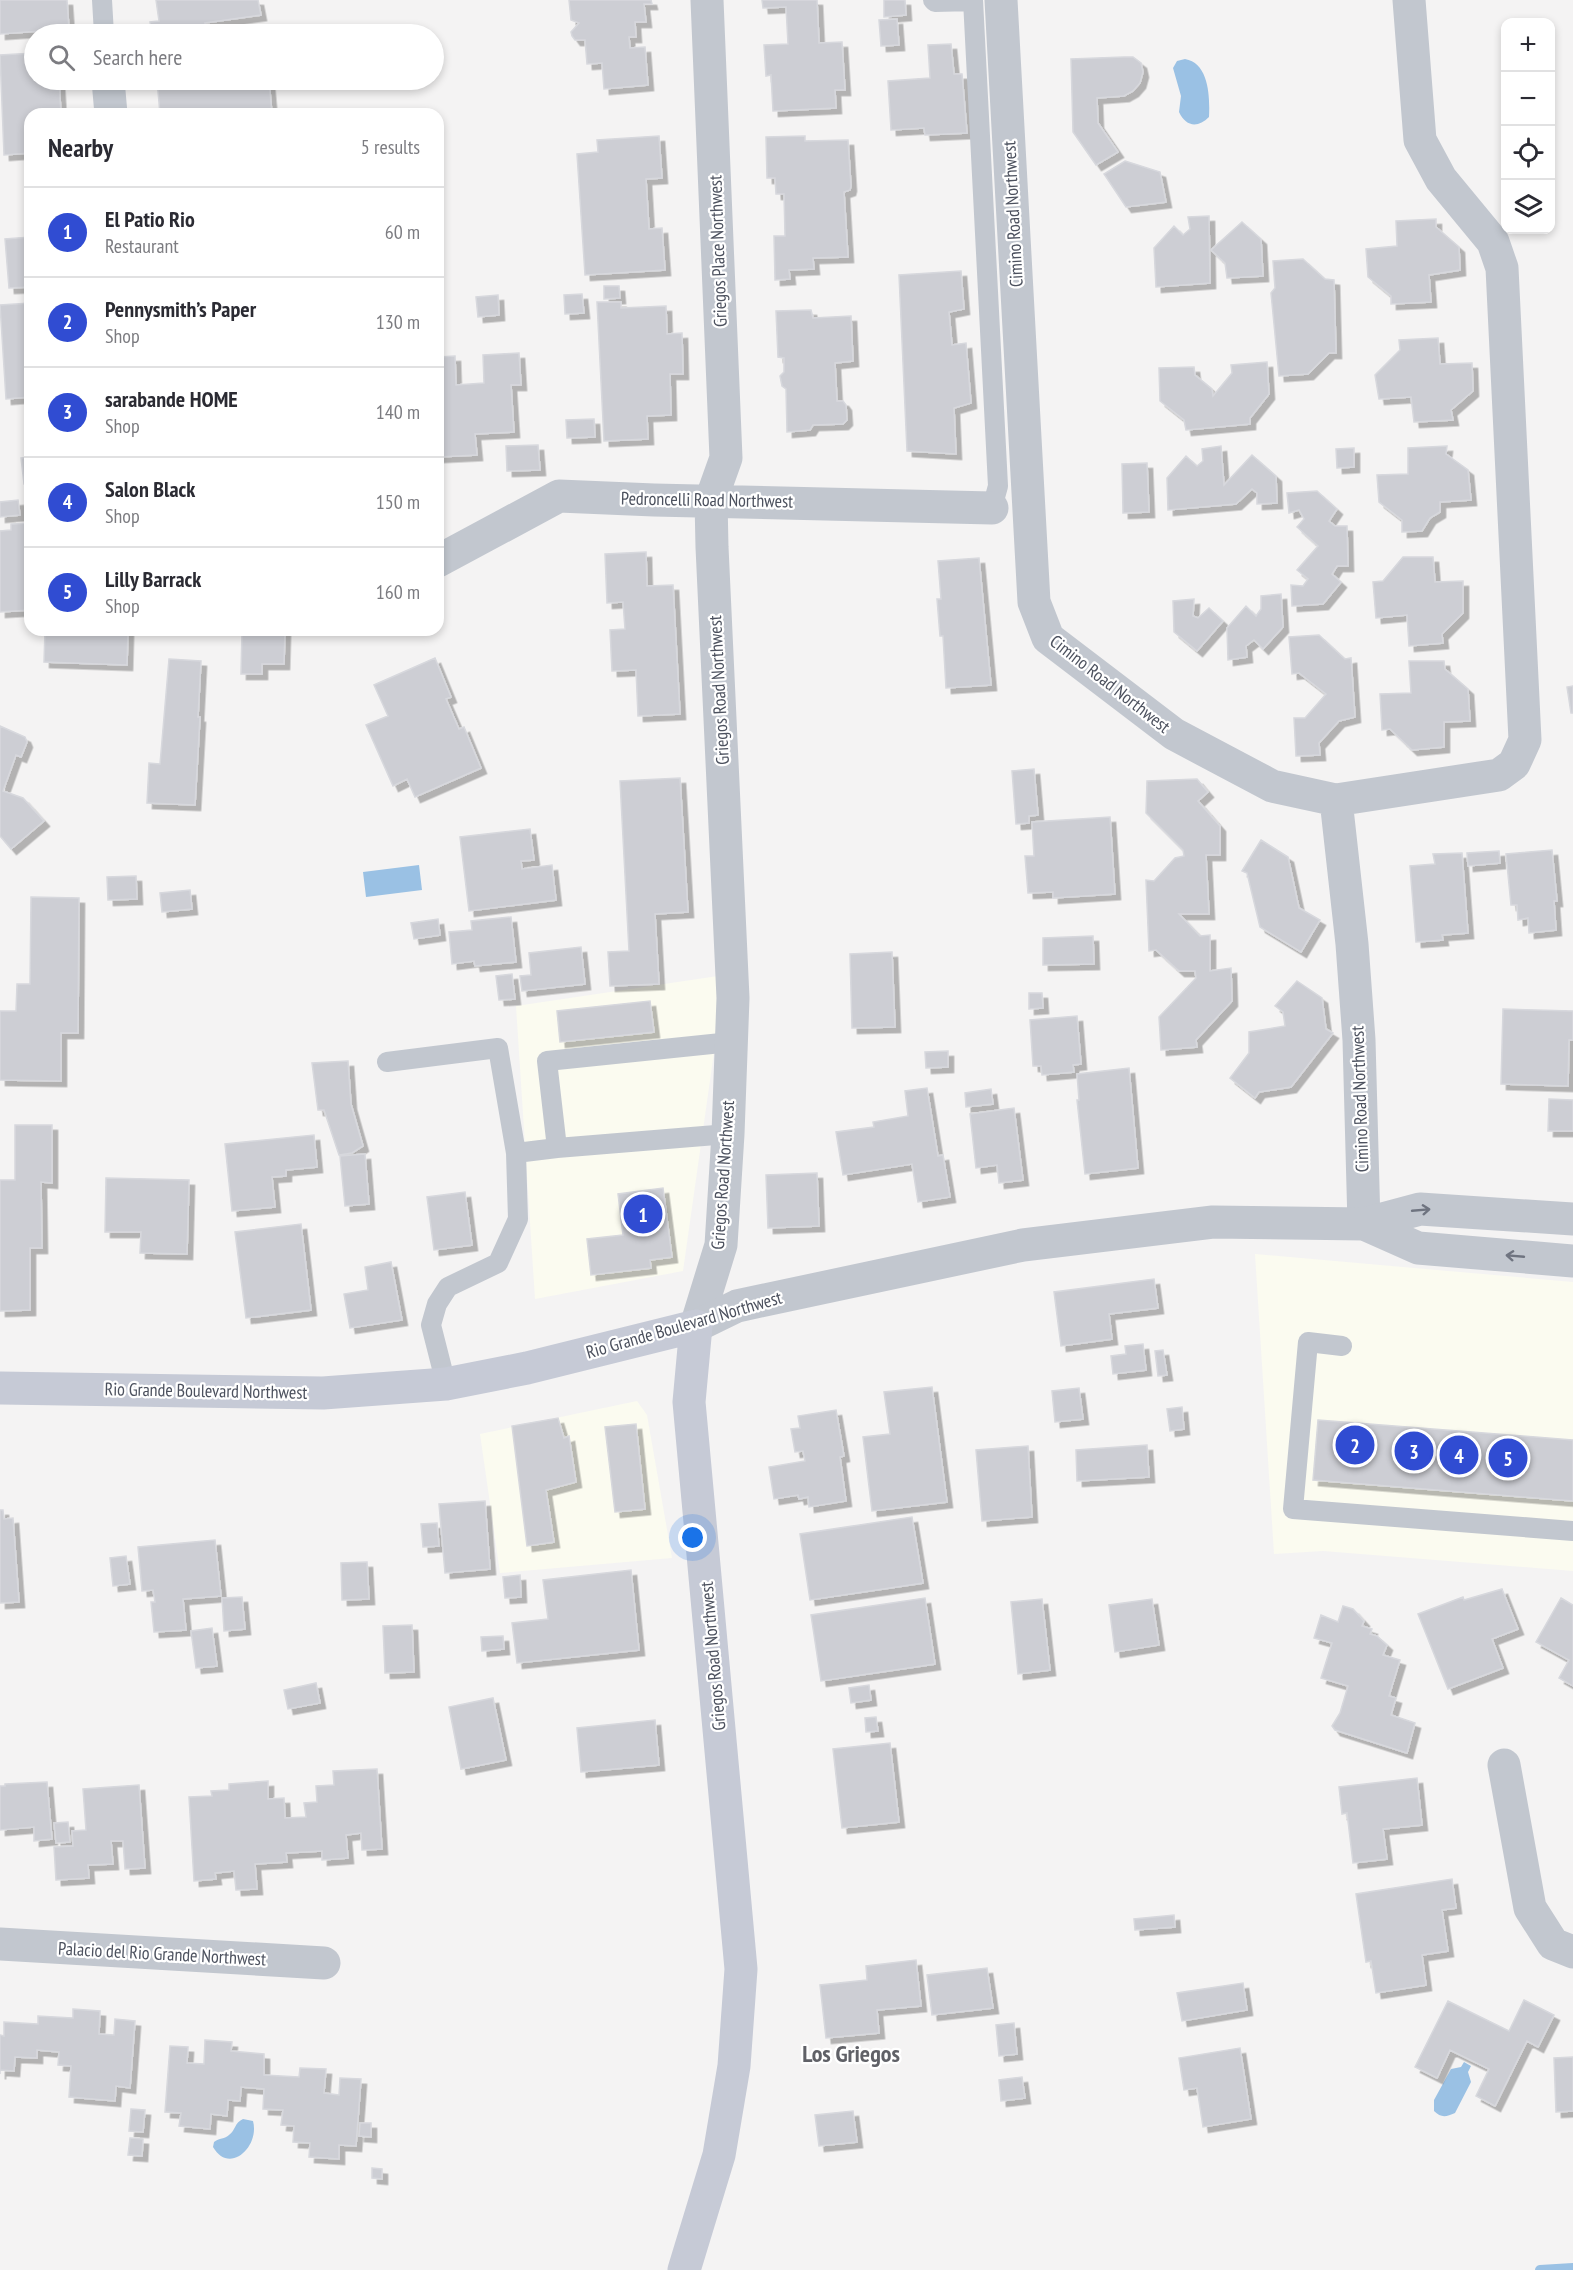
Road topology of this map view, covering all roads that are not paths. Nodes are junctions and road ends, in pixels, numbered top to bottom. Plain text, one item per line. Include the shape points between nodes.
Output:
1 (102, 0) edge
2 (707, 0) edge
3 (933, 0) edge
4 (982, 0) edge
5 (1409, 0) edge
6 (103, 24) edge
7 (109, 90) edge
8 (110, 108) edge
9 (711, 500) junction
10 (992, 507) joint
11 (444, 558) edge
12 (1336, 800) junction
13 (731, 1042) junction
14 (387, 1062) dead end
15 (728, 1134) junction
16 (556, 1148) junction
17 (516, 1153) junction
18 (1573, 1219) edge
19 (1364, 1224) junction
20 (1573, 1261) edge
21 (696, 1326) junction
22 (1342, 1346) dead end
23 (446, 1384) junction
24 (0, 1388) edge
25 (1573, 1531) edge
26 (1504, 1766) dead end
27 (0, 1944) edge
28 (1573, 1952) edge
29 (324, 1964) dead end
30 (684, 2270) edge

1 - 6 lane
2 - 9 street, Griegos Place Northwest via 726,458
3 - 4 lane
4 - 10 lane via 998,486
4 - 12 street, Cimino Road Northwest via 1034,602 1048,638 1174,734 1272,786
5 - 12 street via 1420,140 1441,178 1493,242 1502,268 1525,740 1514,764 1499,775
7 - 8 street
9 - 10 street, Pedroncelli Road Northwest
9 - 11 street, Pedroncelli Road Northwest via 559,496
9 - 13 street, Griegos Road Northwest via 734,998
12 - 19 street, Cimino Road Northwest via 1359,1040
13 - 15 street, Griegos Road Northwest
13 - 16 lane via 547,1061
14 - 17 lane via 498,1048
15 - 16 lane
15 - 21 street, Griegos Road Northwest via 721,1245
16 - 17 lane
17 - 23 lane via 518,1219 498,1263 448,1287 436,1304 431,1325
19 -> 18 street, Rio Grande Boulevard Northwest via 1420,1209
20 -> 19 street, Rio Grande Boulevard Northwest via 1418,1248
19 - 21 street, Rio Grande Boulevard Northwest via 1213,1222 1023,1245 737,1306
21 - 23 main road, Rio Grande Boulevard Northwest
21 - 30 main road, Griegos Road Northwest via 689,1402 741,1970 734,2066 719,2155
22 - 25 lane via 1308,1342 1293,1509
23 - 24 main road, Rio Grande Boulevard Northwest via 323,1393
26 - 28 street via 1530,1908 1553,1944
27 - 29 street, Palacio del Rio Grande Northwest

